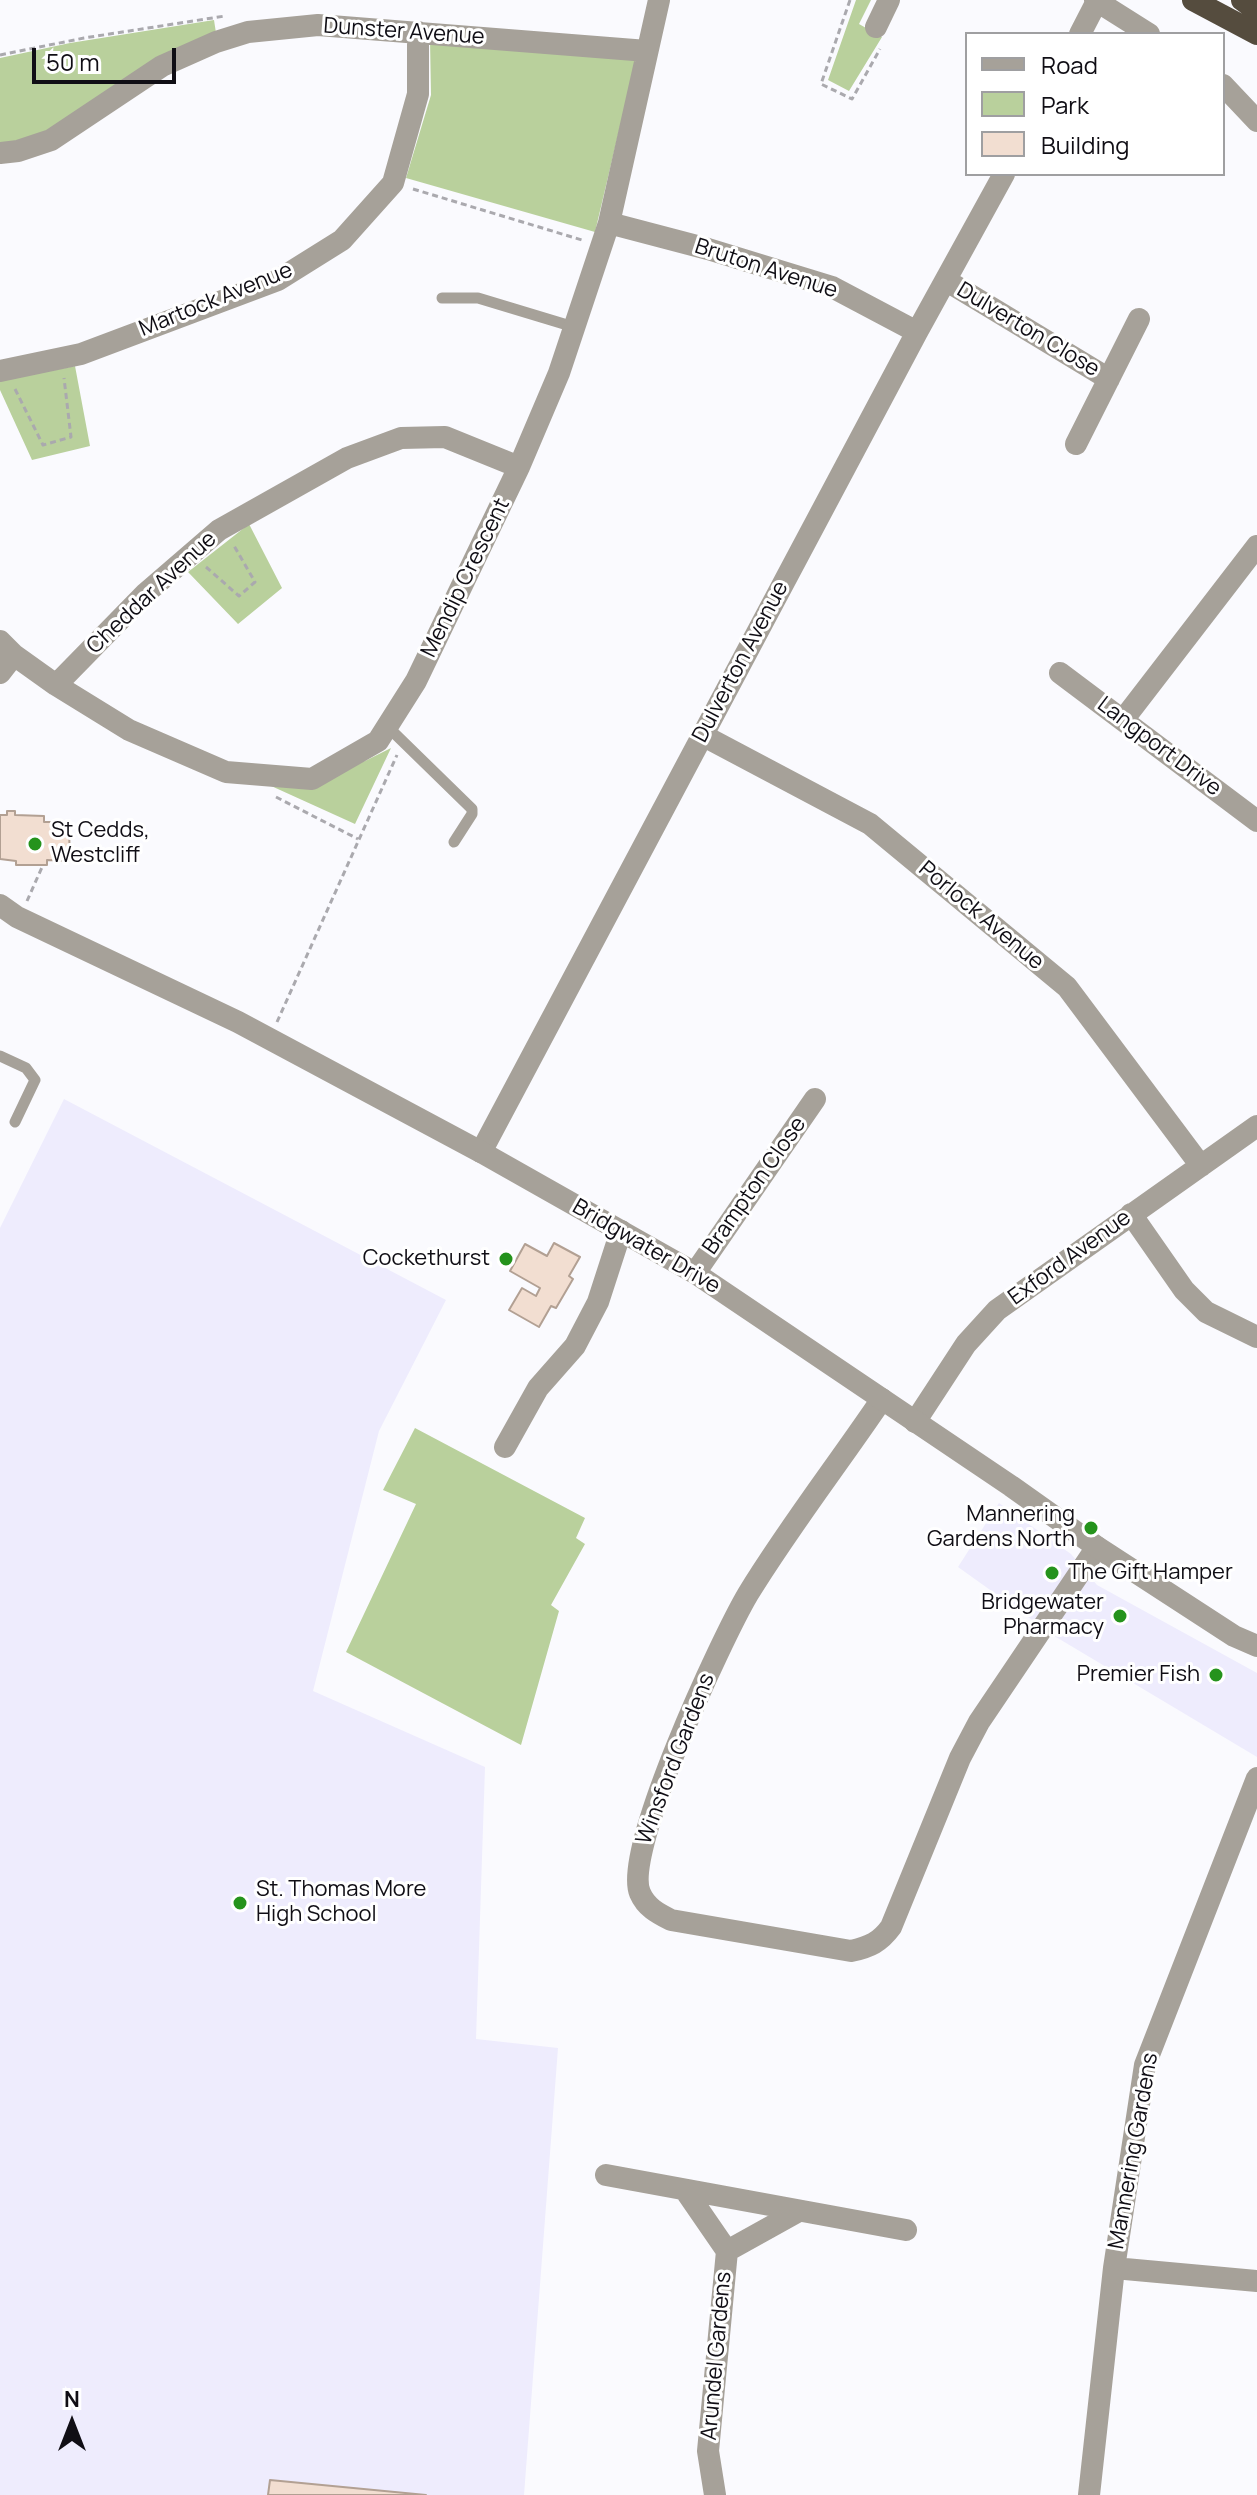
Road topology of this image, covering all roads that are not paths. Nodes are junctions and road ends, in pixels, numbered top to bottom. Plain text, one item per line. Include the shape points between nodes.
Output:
1 (659, 0) edge
2 (889, 0) edge
3 (1193, 0) edge
4 (1242, 0) edge
5 (1096, 1) edge
6 (1257, 11) edge
7 (418, 32) junction
8 (1081, 32) edge
9 (1146, 32) edge
10 (1257, 34) edge
11 (878, 36) road end
12 (647, 51) junction
13 (1225, 87) edge
14 (1257, 121) edge
15 (0, 153) edge
16 (1003, 176) edge
17 (609, 223) junction
18 (947, 281) junction
19 (442, 298) dead end
20 (1139, 319) dead end
21 (574, 327) junction
22 (917, 332) junction
23 (2, 370) edge
24 (1109, 379) junction
25 (1076, 444) dead end
26 (519, 467) junction
27 (1257, 546) edge
28 (5, 656) edge
29 (1060, 673) dead end
30 (56, 685) junction
31 (1123, 720) junction
32 (389, 728) junction
33 (702, 735) junction
34 (1257, 821) edge
35 (454, 842) dead end
36 (5, 910) edge
37 (0, 1056) edge
38 (815, 1099) dead end
39 (15, 1122) dead end
40 (1257, 1126) edge
41 (481, 1152) junction
42 (1201, 1166) junction
43 (1131, 1214) junction
44 (621, 1231) junction
45 (695, 1273) junction
46 (1257, 1337) edge
47 (882, 1399) junction
48 (915, 1422) junction
49 (505, 1447) dead end
50 (1097, 1547) junction
51 (1257, 1646) edge
52 (1257, 1778) edge
53 (606, 2175) dead end
54 (685, 2190) junction
55 (799, 2211) junction
56 (906, 2230) dead end
57 (727, 2251) junction
58 (1114, 2268) junction
59 (1257, 2281) edge
60 (715, 2495) edge
61 (1089, 2495) edge

1 - 12 street, Mendip Crescent
2 - 11 street
3 - 10 highway
4 - 6 highway
5 - 8 street
5 - 9 street
7 - 12 street, Dunster Avenue
7 - 15 street, Dunster Avenue via 318,25 248,32 162,66 51,140
7 - 23 street, Martock Avenue via 418,94 393,183 342,240 278,280 81,354
12 - 17 street, Mendip Crescent
13 - 14 street
16 - 18 street, Dulverton Avenue
17 - 21 street, Mendip Crescent
17 - 22 street, Bruton Avenue via 832,287
18 - 22 street, Dulverton Avenue
18 - 24 street, Dulverton Close
19 - 21 lane via 478,298
20 - 24 street, Dulverton Close
21 - 26 street, Mendip Crescent
22 - 33 street, Dulverton Avenue
24 - 25 street, Dulverton Close
26 - 30 street, Cheddar Avenue via 445,437 401,438 347,458 224,527 146,593
26 - 32 street, Mendip Crescent
27 - 31 street
28 - 30 street, Mendip Crescent
29 - 31 street, Langport Drive
30 - 32 street, Mendip Crescent via 129,730 226,772 312,779 378,741
31 - 34 street, Langport Drive
32 - 35 lane via 472,809
33 - 41 street, Dulverton Avenue
33 - 42 street, Porlock Avenue via 870,824 1067,987
36 - 41 street, Bridgwater Drive via 269,1039
37 - 39 lane via 26,1068 35,1080
38 - 45 street, Brampton Close
40 - 42 street, Exford Avenue
41 - 44 street, Bridgwater Drive
42 - 43 street, Exford Avenue
43 - 46 street via 1184,1290 1206,1312
43 - 48 street, Exford Avenue via 997,1310 966,1344
44 - 45 street, Bridgwater Drive
44 - 49 street via 598,1302 575,1346 538,1388
45 - 47 street, Bridgwater Drive
47 - 48 street, Bridgwater Drive
47 - 50 street, Winsford Gardens via 748,1594 717,1653 647,1824 636,1874 639,1891 656,1913 671,1920 851,1951 883,1939 973,1734
48 - 50 street, Bridgwater Drive
50 - 51 street, Bridgwater Drive
52 - 58 street, Mannering Gardens via 1145,2065
53 - 54 street
54 - 55 street
54 - 57 street
55 - 56 street
55 - 57 street, Arundel Gardens
57 - 60 street, Arundel Gardens via 708,2451
58 - 59 street
58 - 61 street, Mannering Gardens

